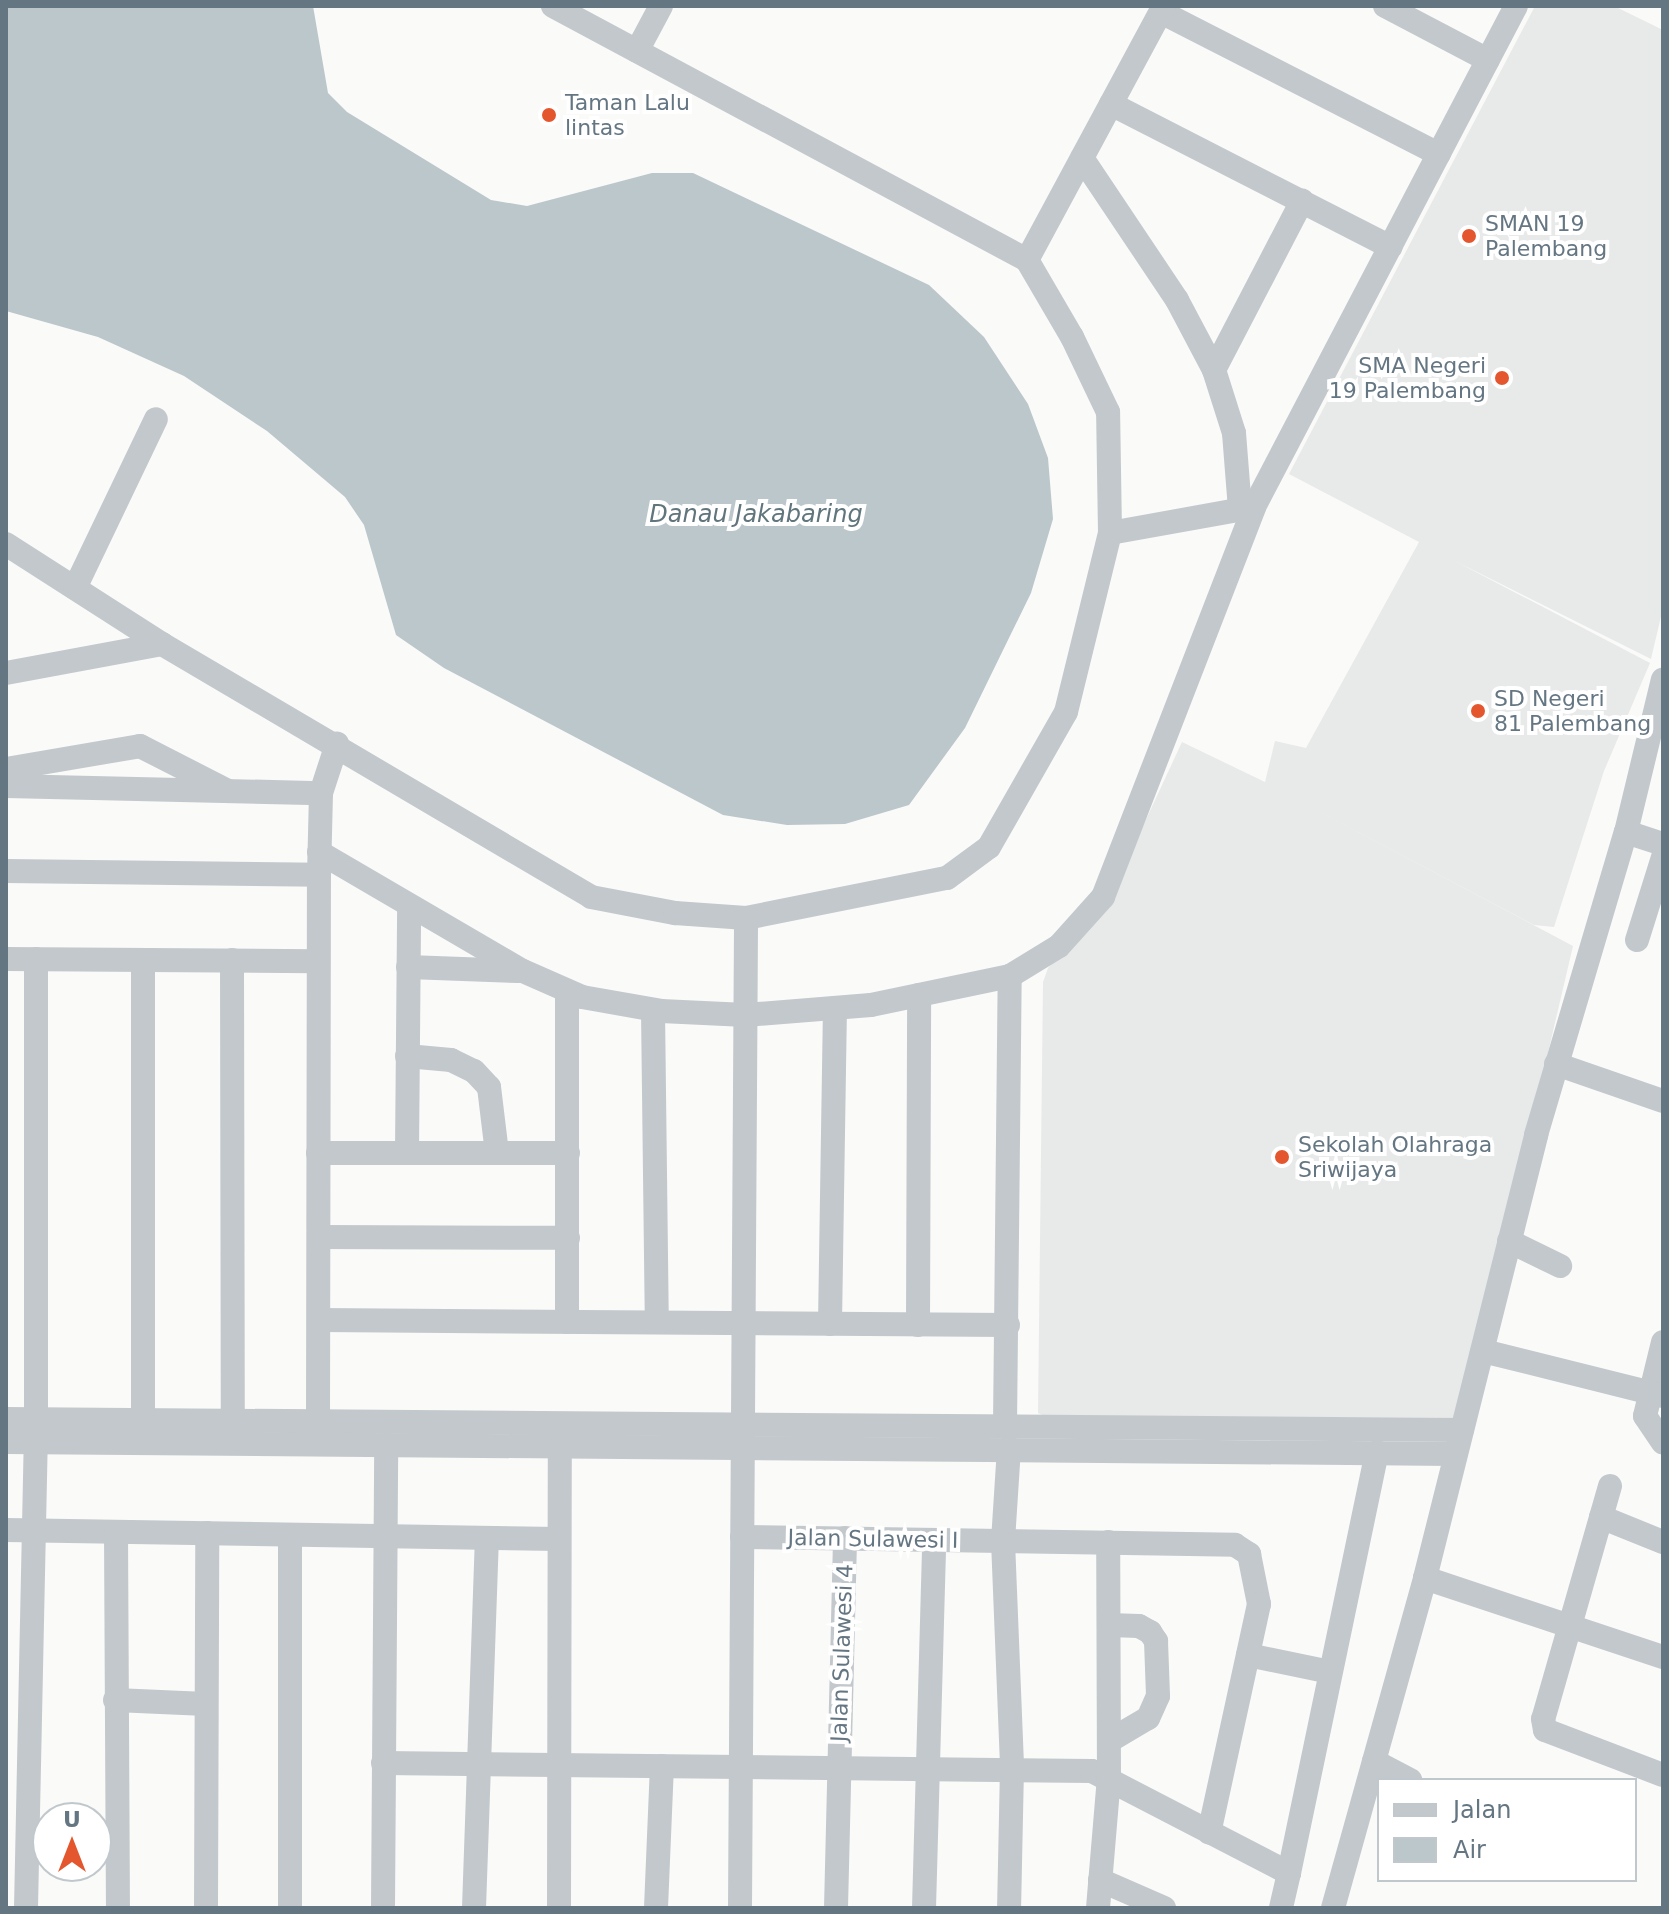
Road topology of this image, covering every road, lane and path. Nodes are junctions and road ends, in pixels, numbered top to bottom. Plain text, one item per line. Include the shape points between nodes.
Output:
1 (553, 6) edge
2 (661, 6) edge
3 (1385, 6) edge
4 (1516, 6) edge
5 (1162, 9) edge
6 (637, 51) junction
7 (1488, 60) junction
8 (1111, 104) junction
9 (1439, 154) junction
10 (1082, 158) junction
11 (1302, 201) junction
12 (1390, 247) junction
13 (1027, 260) junction
14 (1214, 370) junction
15 (156, 419) dead end
16 (1247, 509) junction
17 (1110, 533) junction
18 (6, 544) edge
19 (75, 588) junction
20 (162, 644) junction
21 (6, 673) edge
22 (1663, 679) edge
23 (1658, 717) edge
24 (337, 744) junction
25 (6, 769) edge
26 (6, 786) edge
27 (229, 792) junction
28 (321, 793) junction
29 (1626, 832) junction
30 (1663, 844) edge
31 (1663, 857) edge
32 (319, 864) junction
33 (6, 871) edge
34 (409, 908) junction
35 (746, 918) junction
36 (1637, 940) dead end
37 (6, 959) edge
38 (36, 959) junction
39 (143, 960) junction
40 (232, 960) junction
41 (316, 961) junction
42 (408, 967) junction
43 (523, 971) junction
44 (1010, 976) junction
45 (567, 991) junction
46 (919, 995) junction
47 (835, 1008) junction
48 (653, 1010) junction
49 (746, 1015) junction
50 (407, 1056) junction
51 (1556, 1064) junction
52 (1663, 1101) edge
53 (318, 1153) junction
54 (407, 1153) junction
55 (497, 1153) junction
56 (568, 1153) junction
57 (319, 1237) junction
58 (568, 1238) junction
59 (1509, 1241) junction
60 (1560, 1266) dead end
61 (320, 1320) junction
62 (567, 1322) junction
63 (657, 1322) junction
64 (743, 1323) junction
65 (830, 1324) junction
66 (918, 1325) junction
67 (1008, 1325) junction
68 (1663, 1342) edge
69 (1483, 1351) junction
70 (1657, 1394) edge
71 (6, 1419) edge
72 (233, 1421) junction
73 (143, 1422) junction
74 (318, 1422) junction
75 (1462, 1430) junction
76 (35, 1431) junction
77 (742, 1437) junction
78 (1007, 1437) junction
79 (6, 1442) edge
80 (1663, 1443) edge
81 (386, 1445) junction
82 (560, 1446) junction
83 (1377, 1452) junction
84 (1454, 1454) junction
85 (1610, 1486) dead end
86 (1601, 1517) junction
87 (6, 1530) edge
88 (33, 1531) junction
89 (116, 1532) junction
90 (207, 1533) junction
91 (290, 1535) junction
92 (384, 1536) junction
93 (742, 1537) junction
94 (487, 1538) junction
95 (845, 1538) junction
96 (559, 1539) junction
97 (934, 1540) junction
98 (1003, 1541) junction
99 (1108, 1542) junction
100 (1663, 1542) edge
101 (1425, 1578) junction
102 (1570, 1622) junction
103 (1109, 1625) junction
104 (1248, 1655) junction
105 (1663, 1657) edge
106 (1330, 1672) junction
107 (115, 1700) junction
108 (206, 1704) junction
109 (1109, 1741) junction
110 (1374, 1761) junction
111 (383, 1763) junction
112 (478, 1765) junction
113 (662, 1766) junction
114 (742, 1766) junction
115 (559, 1767) junction
116 (839, 1767) junction
117 (929, 1767) junction
118 (1012, 1768) junction
119 (1632, 1773) edge
120 (1663, 1775) edge
121 (1109, 1778) junction
122 (1406, 1778) edge
123 (1209, 1833) junction
124 (1289, 1873) junction
125 (1100, 1880) junction
126 (26, 1908) edge
127 (118, 1908) edge
128 (206, 1908) edge
129 (290, 1908) edge
130 (383, 1908) edge
131 (474, 1908) edge
132 (559, 1908) edge
133 (656, 1908) edge
134 (740, 1908) edge
135 (836, 1908) edge
136 (924, 1908) edge
137 (1009, 1908) edge
138 (1098, 1908) edge
139 (1164, 1908) edge
140 (1281, 1908) edge
141 (1333, 1908) edge

1 - 6 street
2 - 6 street
3 - 7 street
4 - 7 street
5 - 8 street
5 - 9 street
6 - 13 street
7 - 9 street
8 - 10 street
8 - 11 street
9 - 12 street
10 - 13 street
10 - 14 street via 1177,300
11 - 12 street
11 - 14 street
12 - 16 street
13 - 17 street via 1108,412
14 - 16 street via 1234,433
15 - 19 street
16 - 17 street
16 - 44 street via 1103,897 1059,946
17 - 35 street via 1066,712 989,847 947,878
18 - 19 street
19 - 20 street
20 - 21 street
20 - 24 street
22 - 23 street
23 - 29 street
24 - 28 street
24 - 35 street via 591,897 675,913
25 - 27 street via 140,746
26 - 27 street
27 - 28 street
28 - 32 street
29 - 30 street
29 - 51 street
31 - 36 street
32 - 33 street
32 - 34 street
32 - 41 street
34 - 42 street
34 - 43 street
35 - 49 street
37 - 38 street
38 - 39 street
38 - 76 street
39 - 40 street
39 - 73 street
40 - 41 street
40 - 72 street
41 - 53 street
42 - 43 street
42 - 50 street
43 - 45 street
44 - 46 street
44 - 67 street
45 - 48 street
45 - 56 street
46 - 47 street
46 - 66 street
47 - 49 street
47 - 65 street
48 - 49 street
48 - 63 street
49 - 64 street
50 - 54 street
50 - 55 street via 451,1060 489,1087
51 - 52 street
51 - 59 street
53 - 54 street
53 - 57 street
54 - 55 street
55 - 56 street
56 - 58 street
57 - 58 street
57 - 61 street
58 - 62 street
59 - 60 street
59 - 69 street
61 - 62 street
61 - 74 street
62 - 63 street
63 - 64 street
64 - 65 street
64 - 77 street
65 - 66 street
66 - 67 street
67 - 78 street
68 - 70 street
69 - 70 street
69 - 75 street
70 - 80 street via 1647,1425
71 - 76 street
72 - 73 street
72 - 74 street
73 - 76 street
74 - 77 street
75 - 78 street
75 - 84 street
76 - 79 street
76 - 81 street
76 - 88 street
77 - 78 street
77 - 82 street
77 - 93 street
78 - 83 street
78 - 98 street
81 - 82 street
81 - 92 street
82 - 96 street
83 - 84 street
83 - 106 street
84 - 101 street
85 - 86 street
86 - 100 street
86 - 102 street
87 - 88 street
88 - 89 street
88 - 126 street
89 - 90 street
89 - 107 street
90 - 91 street
90 - 108 street
91 - 92 street
91 - 129 street
92 - 94 street
92 - 111 street
93 - 95 street, Jalan Sulawesi I
93 - 114 street
94 - 96 street
94 - 112 street
95 - 97 street, Jalan Sulawesi I
95 - 116 street, Jalan Sulawesi 4
96 - 115 street
97 - 98 street, Jalan Sulawesi I
97 - 117 street
98 - 99 street, Jalan Sulawesi I
98 - 118 street
99 - 103 street
99 - 104 street, Jalan Sulawesi I via 1235,1545 1249,1554 1259,1604
101 - 102 street
101 - 110 street
102 - 105 street
102 - 119 street via 1545,1730
103 - 109 street
103 - 109 street via 1139,1626 1150,1632 1156,1641 1158,1696 1148,1718
104 - 106 street
104 - 123 street, Jalan Sulawesi I
106 - 124 street
107 - 108 street
107 - 127 street
108 - 128 street
109 - 121 street
110 - 122 street
110 - 141 street
111 - 112 street
111 - 130 street
112 - 115 street
112 - 131 street
113 - 114 street
113 - 115 street
113 - 133 street
114 - 116 street
114 - 134 street
115 - 132 street
116 - 117 street
116 - 135 street, Jalan Sulawesi 4
117 - 118 street
117 - 136 street
118 - 121 street via 1074,1768
118 - 137 street
119 - 120 street
121 - 123 street
121 - 125 street
123 - 124 street
124 - 140 street
125 - 138 street
125 - 139 street

